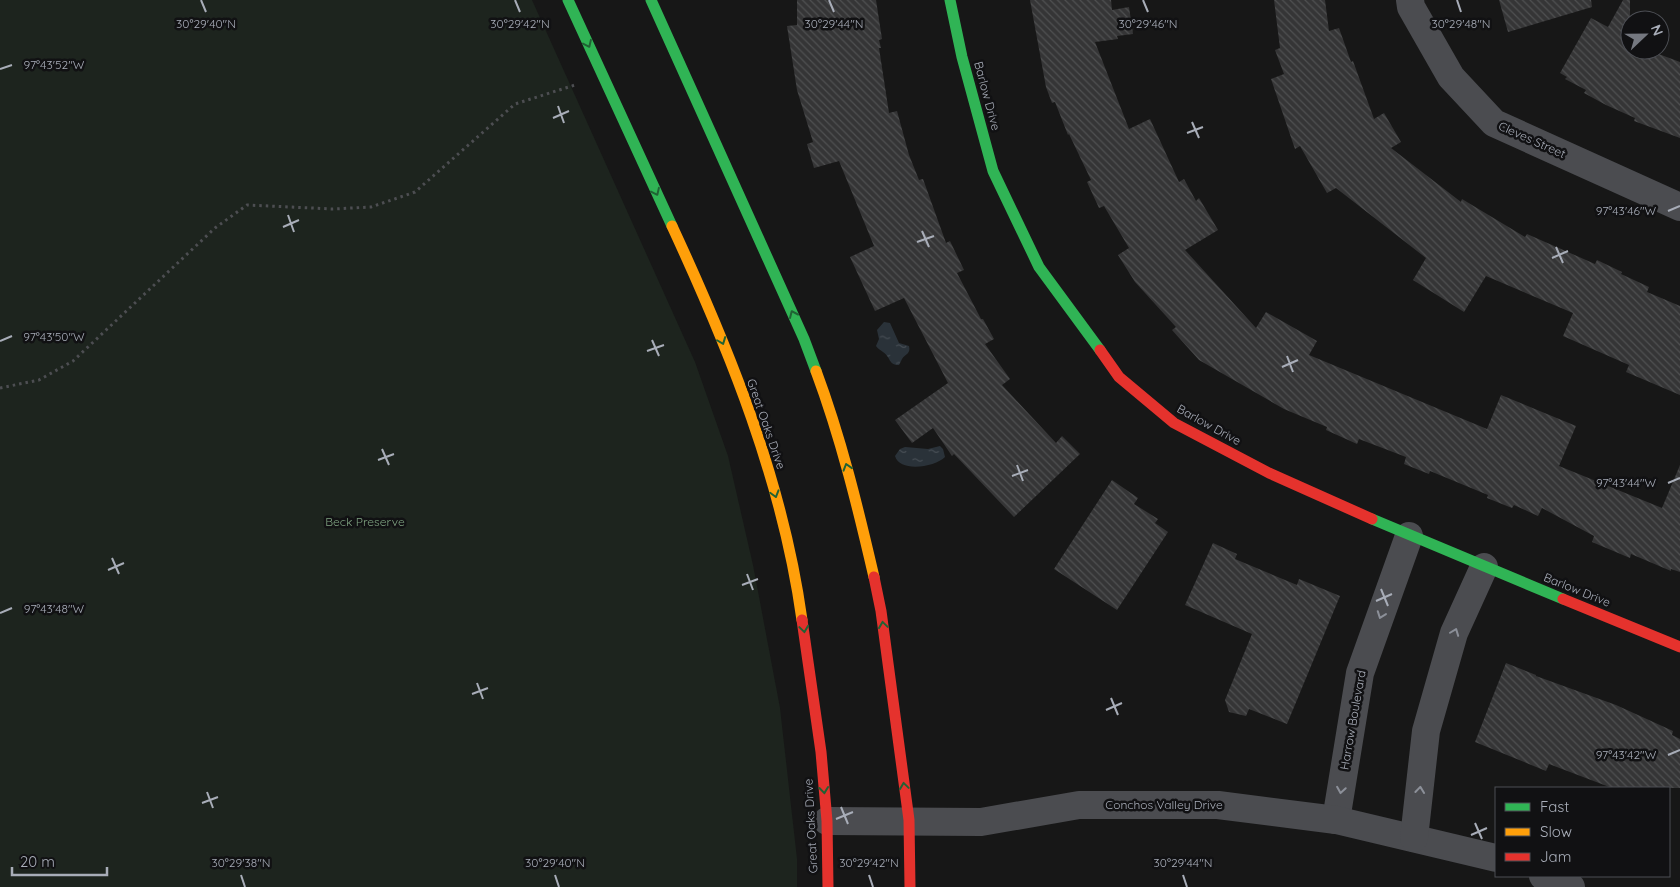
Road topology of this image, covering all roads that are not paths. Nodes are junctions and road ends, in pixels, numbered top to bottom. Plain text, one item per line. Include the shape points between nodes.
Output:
1 (568, 0) edge
2 (651, 0) edge
3 (950, 0) edge
4 (1410, 0) edge
5 (1680, 207) edge
6 (1409, 536) junction
7 (1484, 567) junction
8 (1680, 647) edge
9 (909, 820) junction
10 (1336, 820) junction
11 (827, 821) junction
12 (1414, 838) junction
13 (1495, 858) edge
14 (1546, 877) edge
15 (828, 887) edge
16 (910, 887) edge
17 (1571, 887) edge

1 -> 11 street, Great Oaks Drive via 705,298 755,427 797,581
9 -> 2 street via 881,611 857,501 824,392 804,339
3 - 6 street, Barlow Drive via 962,58 993,171 1039,267 1119,377 1174,423 1269,473
4 - 5 street, Cleves Street via 1411,8 1451,77 1494,123
6 - 7 street, Barlow Drive
6 -> 10 street, Harrow Boulevard via 1360,673
7 - 8 street, Barlow Drive
12 -> 7 street via 1426,731 1454,633
9 - 10 street, Conchos Valley Drive via 981,822 1079,805 1218,805
9 - 11 street, Conchos Valley Drive
9 - 16 street
10 - 12 street, Conchos Valley Drive
11 - 15 street, Great Oaks Drive
12 - 13 street, Conchos Valley Drive
14 - 17 street

